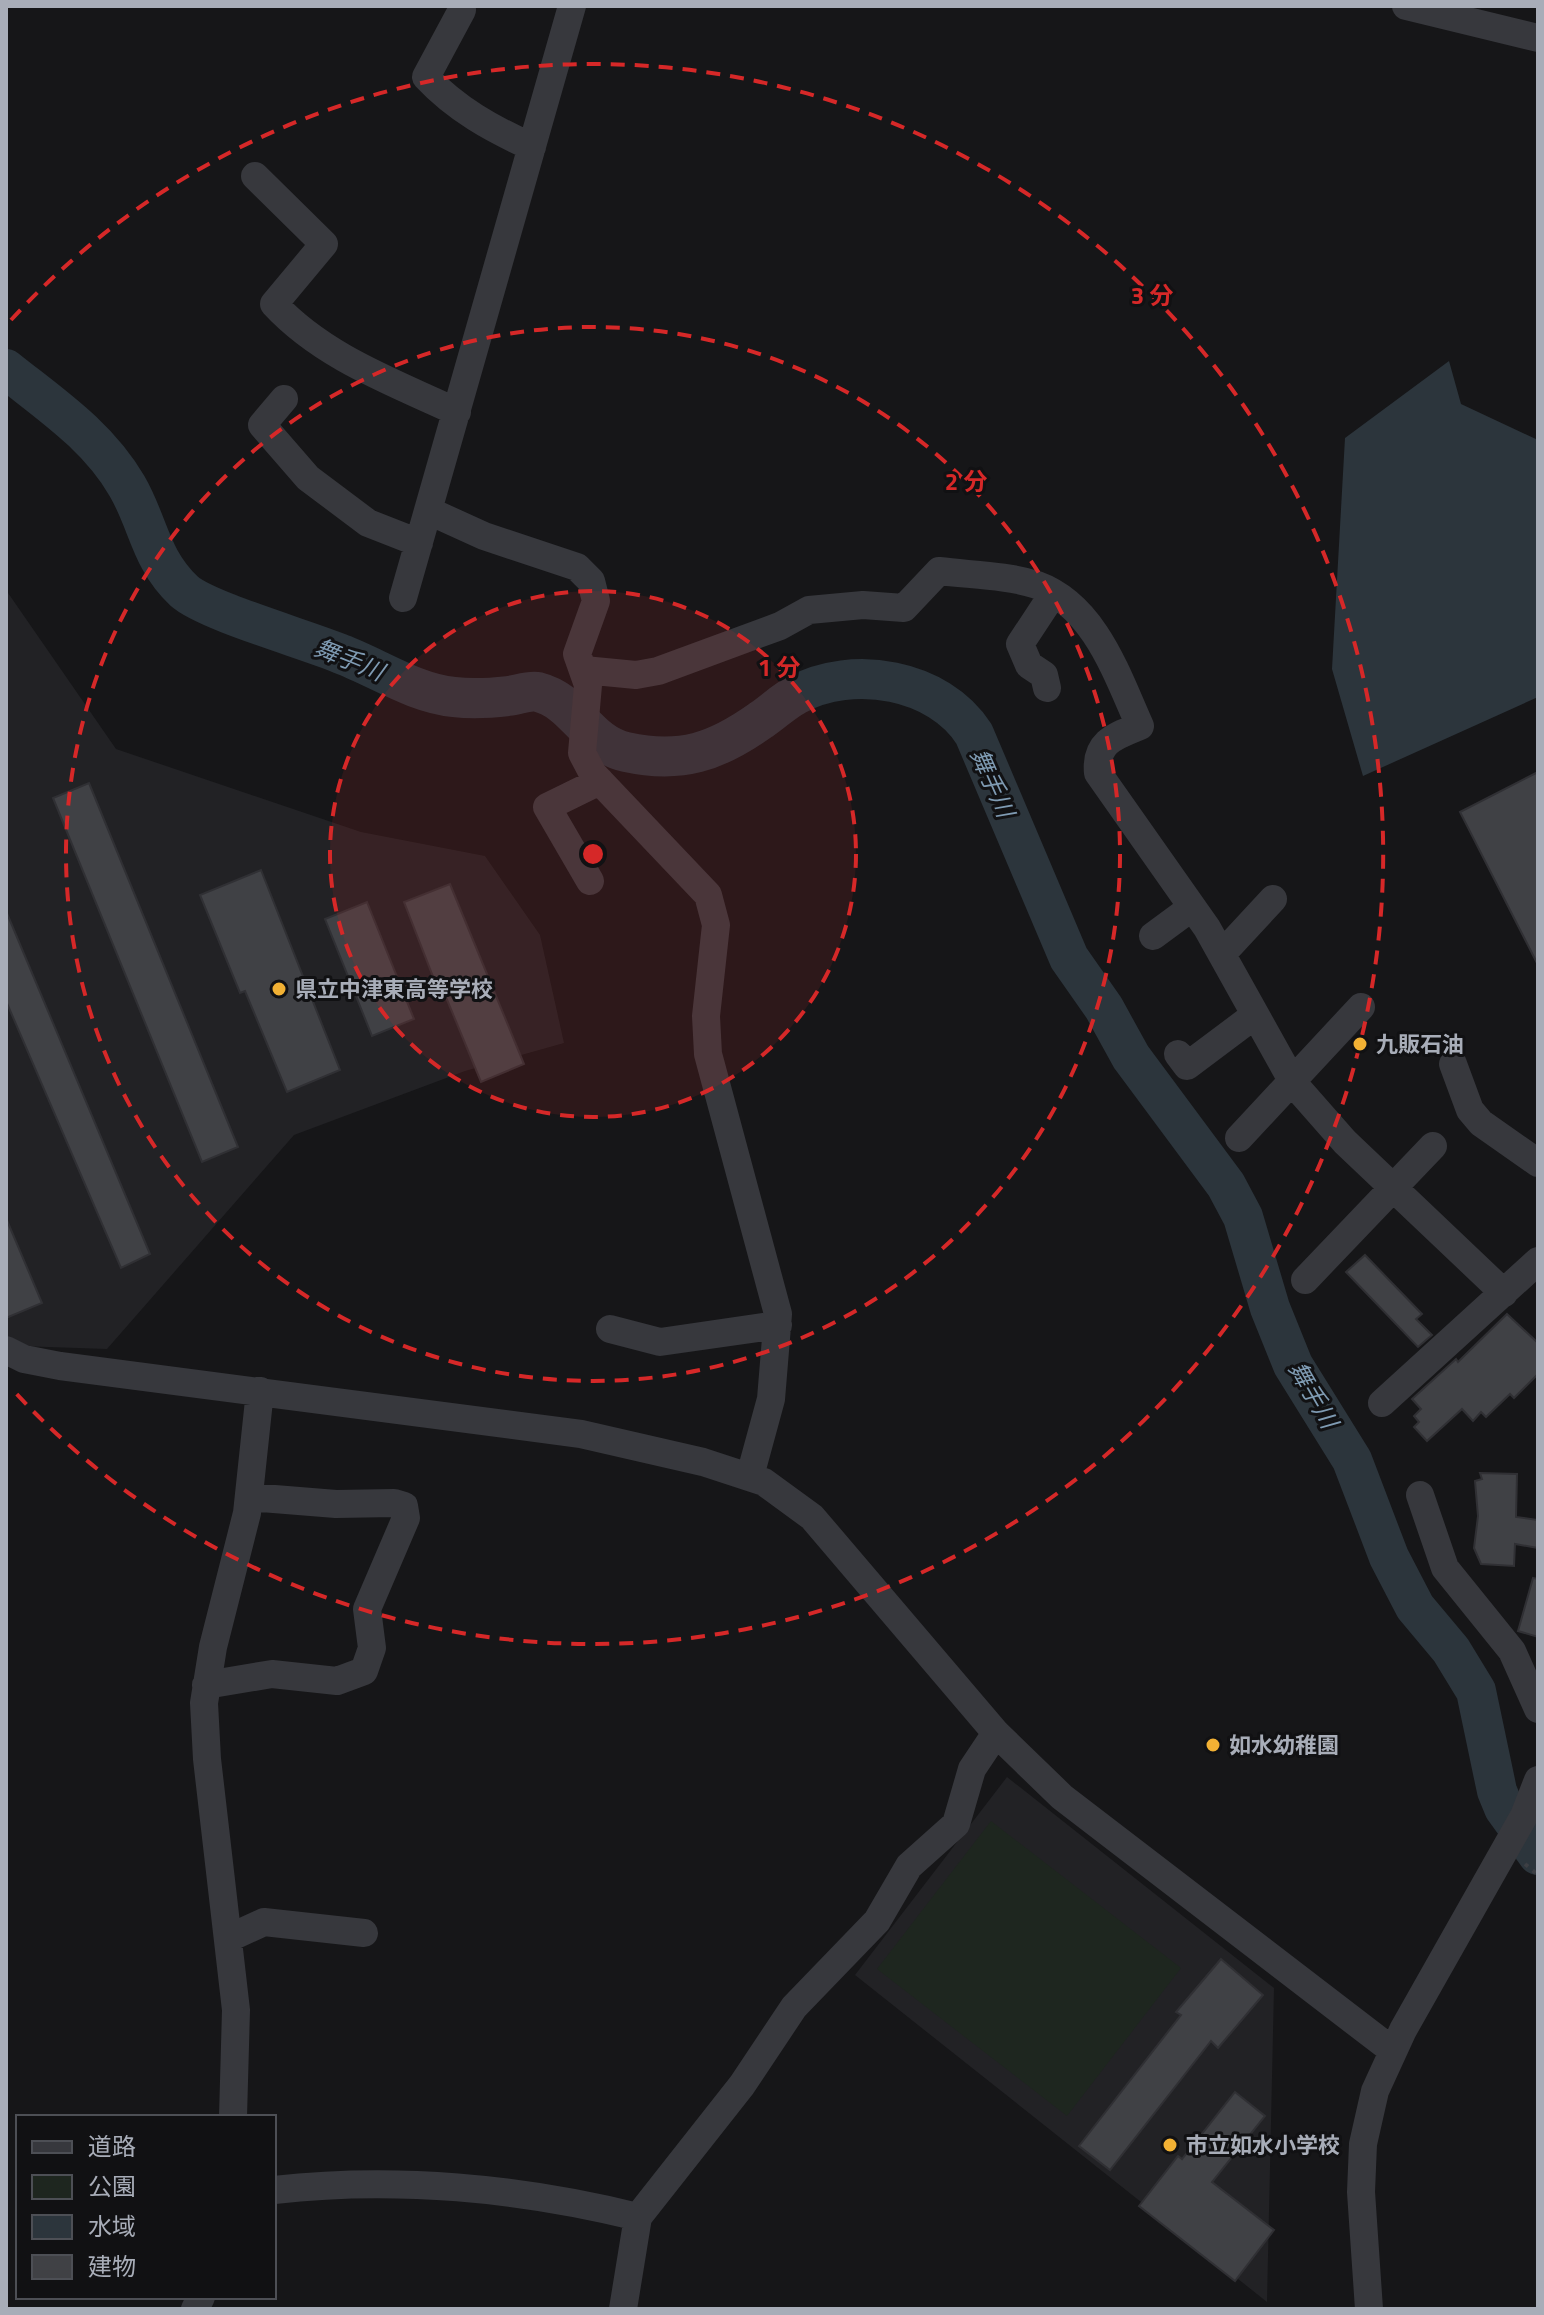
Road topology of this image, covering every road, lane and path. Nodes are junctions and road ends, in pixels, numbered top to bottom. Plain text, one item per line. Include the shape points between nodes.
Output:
1 (572, 6) edge
2 (1406, 6) edge
3 (462, 10) dead end
4 (1538, 38) edge
5 (532, 147) junction
6 (255, 176) dead end
7 (284, 399) dead end
8 (457, 412) junction
9 (429, 511) junction
10 (419, 543) junction
11 (1053, 594) junction
12 (403, 598) dead end
13 (584, 670) junction
14 (1047, 688) dead end
15 (600, 781) junction
16 (590, 881) dead end
17 (1273, 899) dead end
18 (1191, 908) junction
19 (1153, 936) dead end
20 (1222, 954) junction
21 (1361, 1007) dead end
22 (1255, 1015) junction
23 (1178, 1054) dead end
24 (1453, 1064) dead end
25 (1293, 1081) junction
26 (1239, 1138) dead end
27 (1433, 1146) dead end
28 (1538, 1163) edge
29 (1393, 1189) junction
30 (1538, 1261) edge
31 (1305, 1280) dead end
32 (1504, 1293) junction
33 (778, 1325) junction
34 (610, 1329) dead end
35 (6, 1350) edge
36 (260, 1391) junction
37 (1382, 1403) dead end
38 (750, 1476) junction
39 (1420, 1495) dead end
40 (249, 1497) junction
41 (206, 1685) junction
42 (1538, 1709) edge
43 (996, 1733) junction
44 (1538, 1780) edge
45 (364, 1933) dead end
46 (229, 1938) junction
47 (1393, 2051) junction
48 (233, 2115) edge
49 (276, 2190) edge
50 (638, 2217) junction
51 (623, 2309) edge
52 (1369, 2309) edge

1 - 5 street
2 - 4 street
3 - 5 street via 426,77 443,96 493,130
5 - 8 street
6 - 8 street via 324,244 274,304 297,329 356,365
7 - 10 street via 262,425 308,478 368,523
8 - 9 street
9 - 10 street
9 - 13 street via 586,574 596,601 577,646
10 - 12 street
11 - 13 street via 1023,581 939,571 904,608 809,610 658,671 636,675
11 - 14 street via 1020,644 1029,665 1044,675
11 - 18 street via 1079,614 1105,650 1140,726 1102,746 1098,773
13 - 15 street via 588,685 582,753
15 - 16 street via 547,807
15 - 33 street via 699,882 711,903 716,925 706,1016 708,1054
17 - 20 street
18 - 19 street
18 - 20 street
20 - 22 street
21 - 25 street
22 - 23 street via 1187,1066
22 - 25 street
24 - 28 street via 1470,1110 1481,1123
25 - 26 street
25 - 29 street
27 - 29 street
29 - 31 street
29 - 32 street
30 - 32 street
32 - 37 street
33 - 34 street via 660,1342
33 - 38 street via 771,1399
35 - 36 street via 38,1362
36 - 38 street via 608,1439
36 - 40 street
38 - 43 street via 777,1489 812,1517
39 - 42 street via 1445,1568 1517,1659
40 - 41 street
40 - 41 street via 394,1503 404,1506 406,1518 367,1609 372,1648 364,1671 337,1681 272,1674
41 - 46 street via 207,1759
43 - 47 street via 1062,1797
43 - 50 street via 972,1769 956,1824 909,1866 877,1921 800,2000 742,2085
44 - 47 street via 1524,1816
45 - 46 street via 264,1922
46 - 48 street via 237,2036
47 - 52 street via 1375,2091 1363,2144
49 - 50 street via 333,2184 505,2192
50 - 51 street

